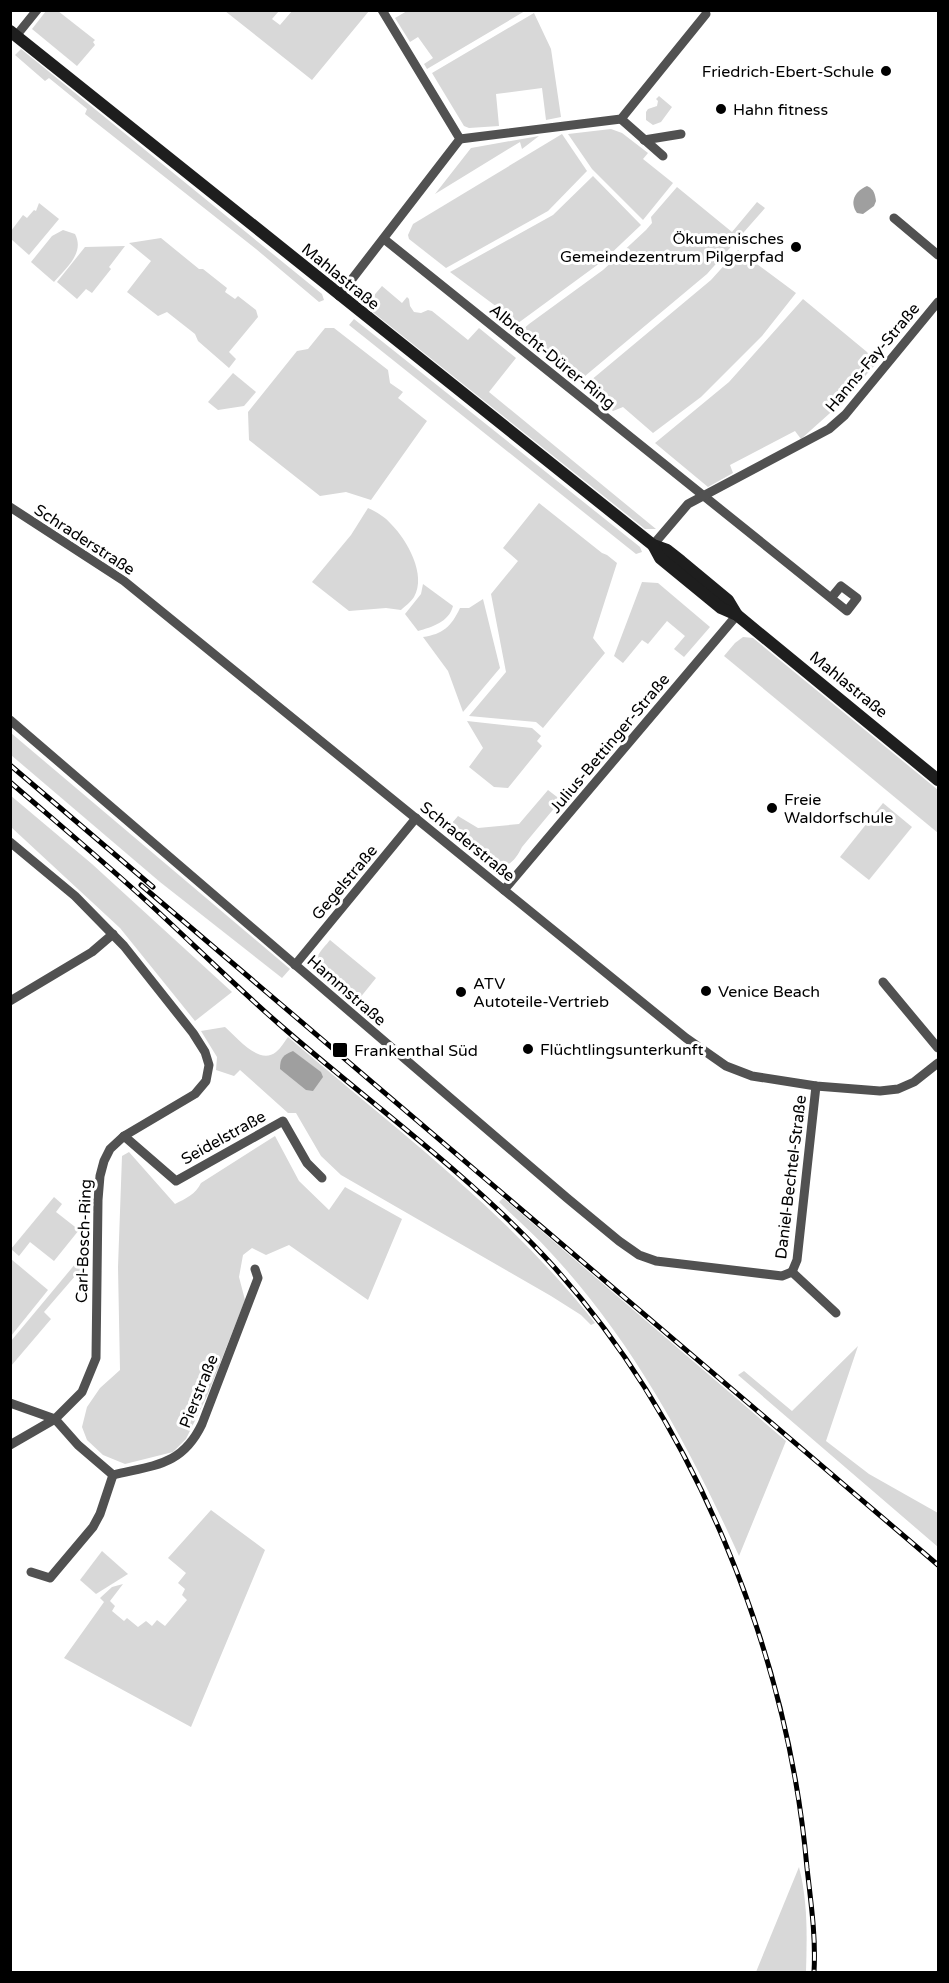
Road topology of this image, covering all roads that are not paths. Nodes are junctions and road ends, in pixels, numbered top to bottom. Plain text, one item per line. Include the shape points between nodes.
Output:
1 (37, 10) edge
2 (382, 10) edge
3 (706, 14) dead end
4 (13, 34) edge
5 (621, 119) junction
6 (681, 134) dead end
7 (460, 139) junction
8 (644, 140) junction
9 (663, 156) dead end
10 (894, 218) dead end
11 (384, 239) junction
12 (939, 255) edge
13 (339, 296) junction
14 (938, 304) edge
15 (702, 496) junction
16 (10, 507) edge
17 (653, 545) junction
18 (831, 598) dead end
19 (737, 615) junction
20 (10, 720) edge
21 (939, 780) edge
22 (416, 818) junction
23 (10, 842) edge
24 (504, 890) junction
25 (113, 934) junction
26 (295, 965) junction
27 (883, 982) dead end
28 (10, 1001) edge
29 (939, 1048) edge
30 (939, 1063) edge
31 (816, 1086) junction
32 (124, 1136) junction
33 (322, 1178) dead end
34 (255, 1269) dead end
35 (792, 1272) junction
36 (836, 1313) dead end
37 (10, 1402) edge
38 (56, 1419) junction
39 (10, 1445) edge
40 (113, 1475) junction
41 (31, 1572) dead end

1 - 4 street
2 - 7 street
3 - 5 street
4 - 13 street, Mahlastraße
5 - 7 street
5 - 8 street
6 - 8 street
7 - 11 street
8 - 9 street
10 - 12 street
11 - 13 street
11 - 15 street, Albrecht-Dürer-Ring
13 - 17 street, Mahlastraße
14 - 15 street, Hanns-Fay-Straße via 830,429
15 - 17 street, Hanns-Fay-Straße via 688,504
15 - 18 street
16 - 22 street, Schraderstraße via 124,581
17 - 19 street, Mahlastraße via 660,558 721,608
19 - 21 street, Mahlastraße
19 - 24 street, Julius-Bettinger-Straße
20 - 26 street, Hammstraße
22 - 24 street, Schraderstraße
22 - 26 street, Gegelstraße
23 - 25 street, Carl-Bosch-Ring via 75,896
24 - 31 street, Schraderstraße via 699,1049 726,1066 752,1076
25 - 28 street via 92,952
25 - 32 street, Carl-Bosch-Ring via 193,1033 209,1065 206,1081 195,1094
26 - 35 street, Hammstraße via 639,1255 656,1261 782,1276
27 - 29 street
30 - 31 street, Schraderstraße via 898,1089
31 - 35 street, Daniel-Bechtel-Straße via 797,1260
32 - 33 street, Seidelstraße via 176,1181 283,1121 307,1163
32 - 38 street, Carl-Bosch-Ring via 110,1149 100,1176 96,1358 82,1392
34 - 40 street, Pierstraße via 258,1278 195,1439 168,1461
35 - 36 street
37 - 38 street
38 - 39 street, Carl-Bosch-Ring
38 - 40 street via 78,1445
40 - 41 street via 93,1527 57,1570 50,1578

